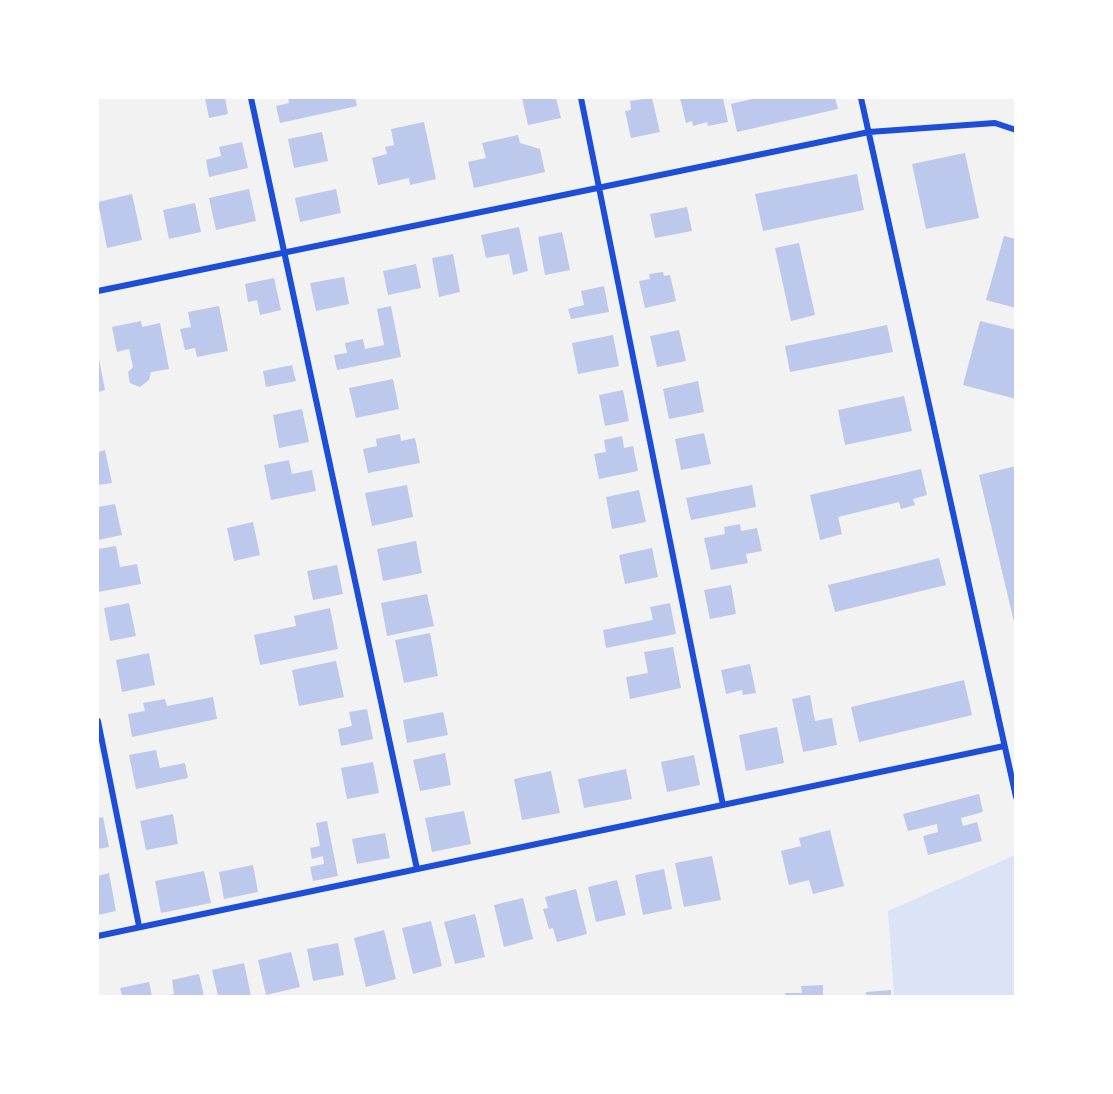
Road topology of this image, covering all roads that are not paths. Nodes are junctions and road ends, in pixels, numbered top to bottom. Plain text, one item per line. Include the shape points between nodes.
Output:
1 (251, 98) edge
2 (581, 98) edge
3 (861, 98) edge
4 (1016, 130) edge
5 (869, 132) junction
6 (600, 188) junction
7 (284, 253) junction
8 (98, 291) edge
9 (98, 721) edge
10 (1004, 746) junction
11 (1016, 797) edge
12 (723, 805) junction
13 (417, 869) junction
14 (139, 926) junction
15 (98, 936) edge

1 - 7 street
2 - 6 street
3 - 5 street
4 - 5 street via 995,123
5 - 6 street
5 - 10 street
6 - 7 street
6 - 12 street
7 - 8 street
7 - 13 street
9 - 14 street
10 - 11 street
10 - 12 street
12 - 13 street
13 - 14 street
14 - 15 street

